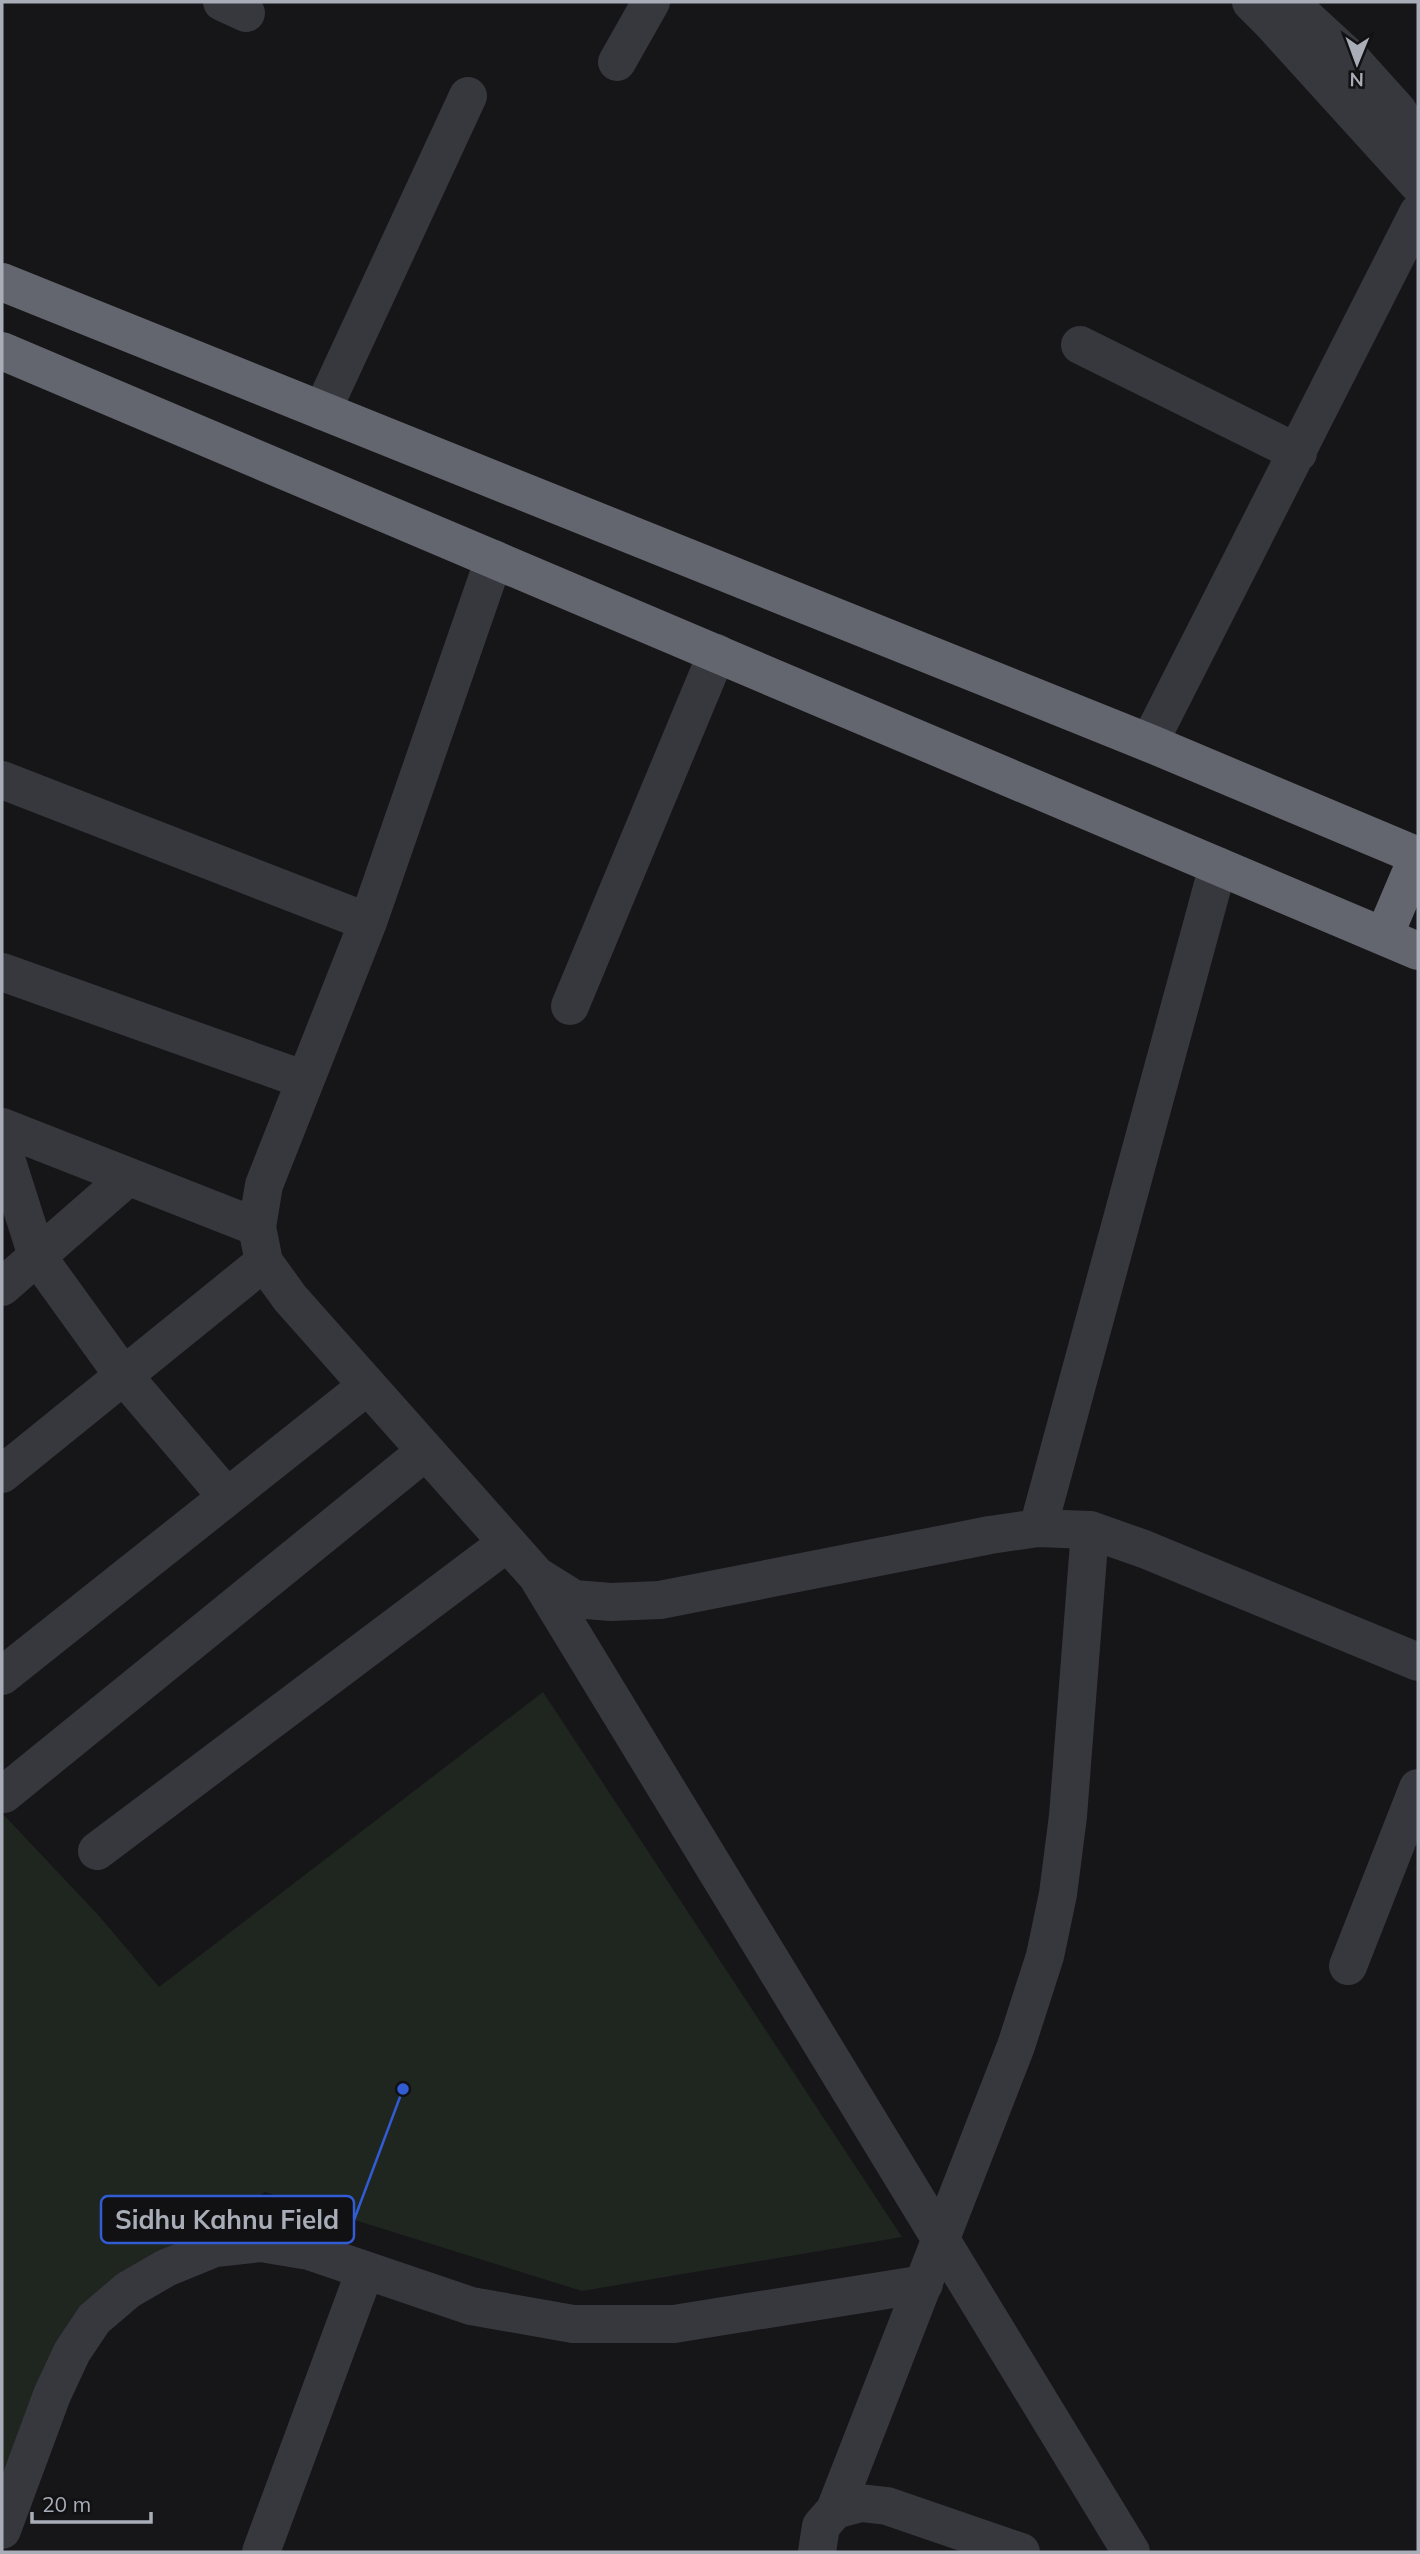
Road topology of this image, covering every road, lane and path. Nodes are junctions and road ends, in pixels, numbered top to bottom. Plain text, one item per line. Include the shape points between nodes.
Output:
1 (651, 2) edge
2 (1251, 2) edge
3 (1289, 2) edge
4 (617, 62) dead end
5 (468, 96) dead end
6 (1418, 147) edge
7 (1418, 184) edge
8 (1418, 213) edge
9 (2, 282) edge
10 (1080, 345) dead end
11 (2, 351) edge
12 (322, 411) junction
13 (1298, 453) junction
14 (494, 559) junction
15 (718, 653) junction
16 (1149, 743) junction
17 (2, 780) edge
18 (1418, 856) edge
19 (1218, 866) junction
20 (368, 922) junction
21 (1401, 944) edge
22 (2, 972) edge
23 (570, 1006) dead end
24 (305, 1080) junction
25 (2, 1127) edge
26 (2, 1146) edge
27 (128, 1177) junction
28 (261, 1245) junction
29 (37, 1256) junction
30 (2, 1287) edge
31 (123, 1376) junction
32 (367, 1386) junction
33 (426, 1451) junction
34 (2, 1474) edge
35 (227, 1497) junction
36 (1038, 1528) junction
37 (1090, 1530) junction
38 (507, 1543) junction
39 (537, 1576) junction
40 (1418, 1662) edge
41 (2, 1676) edge
42 (1418, 1788) edge
43 (5, 1794) dead end
44 (97, 1851) dead end
45 (1348, 1966) dead end
46 (941, 2241) junction
47 (365, 2271) junction
48 (924, 2284) junction
49 (835, 2510) junction
50 (2, 2530) edge
51 (261, 2552) edge
52 (817, 2552) edge
53 (1021, 2552) edge
54 (1131, 2552) edge

1 - 4 street
2 - 7 street
3 - 6 street via 1353,61 1398,111
5 - 12 street
8 - 13 street
9 - 12 highway
10 - 13 street
11 - 14 highway
12 - 16 highway
13 - 16 street
14 - 15 highway
14 - 20 street
15 - 19 highway
15 - 23 street
16 - 18 highway
17 - 20 street
18 - 21 highway
19 - 21 highway
19 - 36 street
20 - 24 street
22 - 24 street
24 - 28 street via 264,1185
25 - 27 street
26 - 29 street
27 - 28 street
27 - 29 street
28 - 31 street
28 - 32 street via 290,1298
29 - 30 street
29 - 31 street
31 - 34 street
31 - 35 street
32 - 33 street
32 - 35 street
33 - 38 street
33 - 43 street
35 - 41 street
36 - 37 street
36 - 39 street via 660,1600 574,1599
37 - 40 street
37 - 46 street via 1058,1894 1045,1956 1016,2046
38 - 39 street
38 - 44 street
39 - 46 street
42 - 45 street
46 - 48 street
46 - 54 street
47 - 48 street via 471,2306 573,2324 674,2324
47 - 50 street via 309,2251 261,2243 215,2248 128,2290 94,2319 72,2351
47 - 51 street
48 - 49 street
49 - 52 street via 821,2526
49 - 53 street via 861,2503 887,2506

